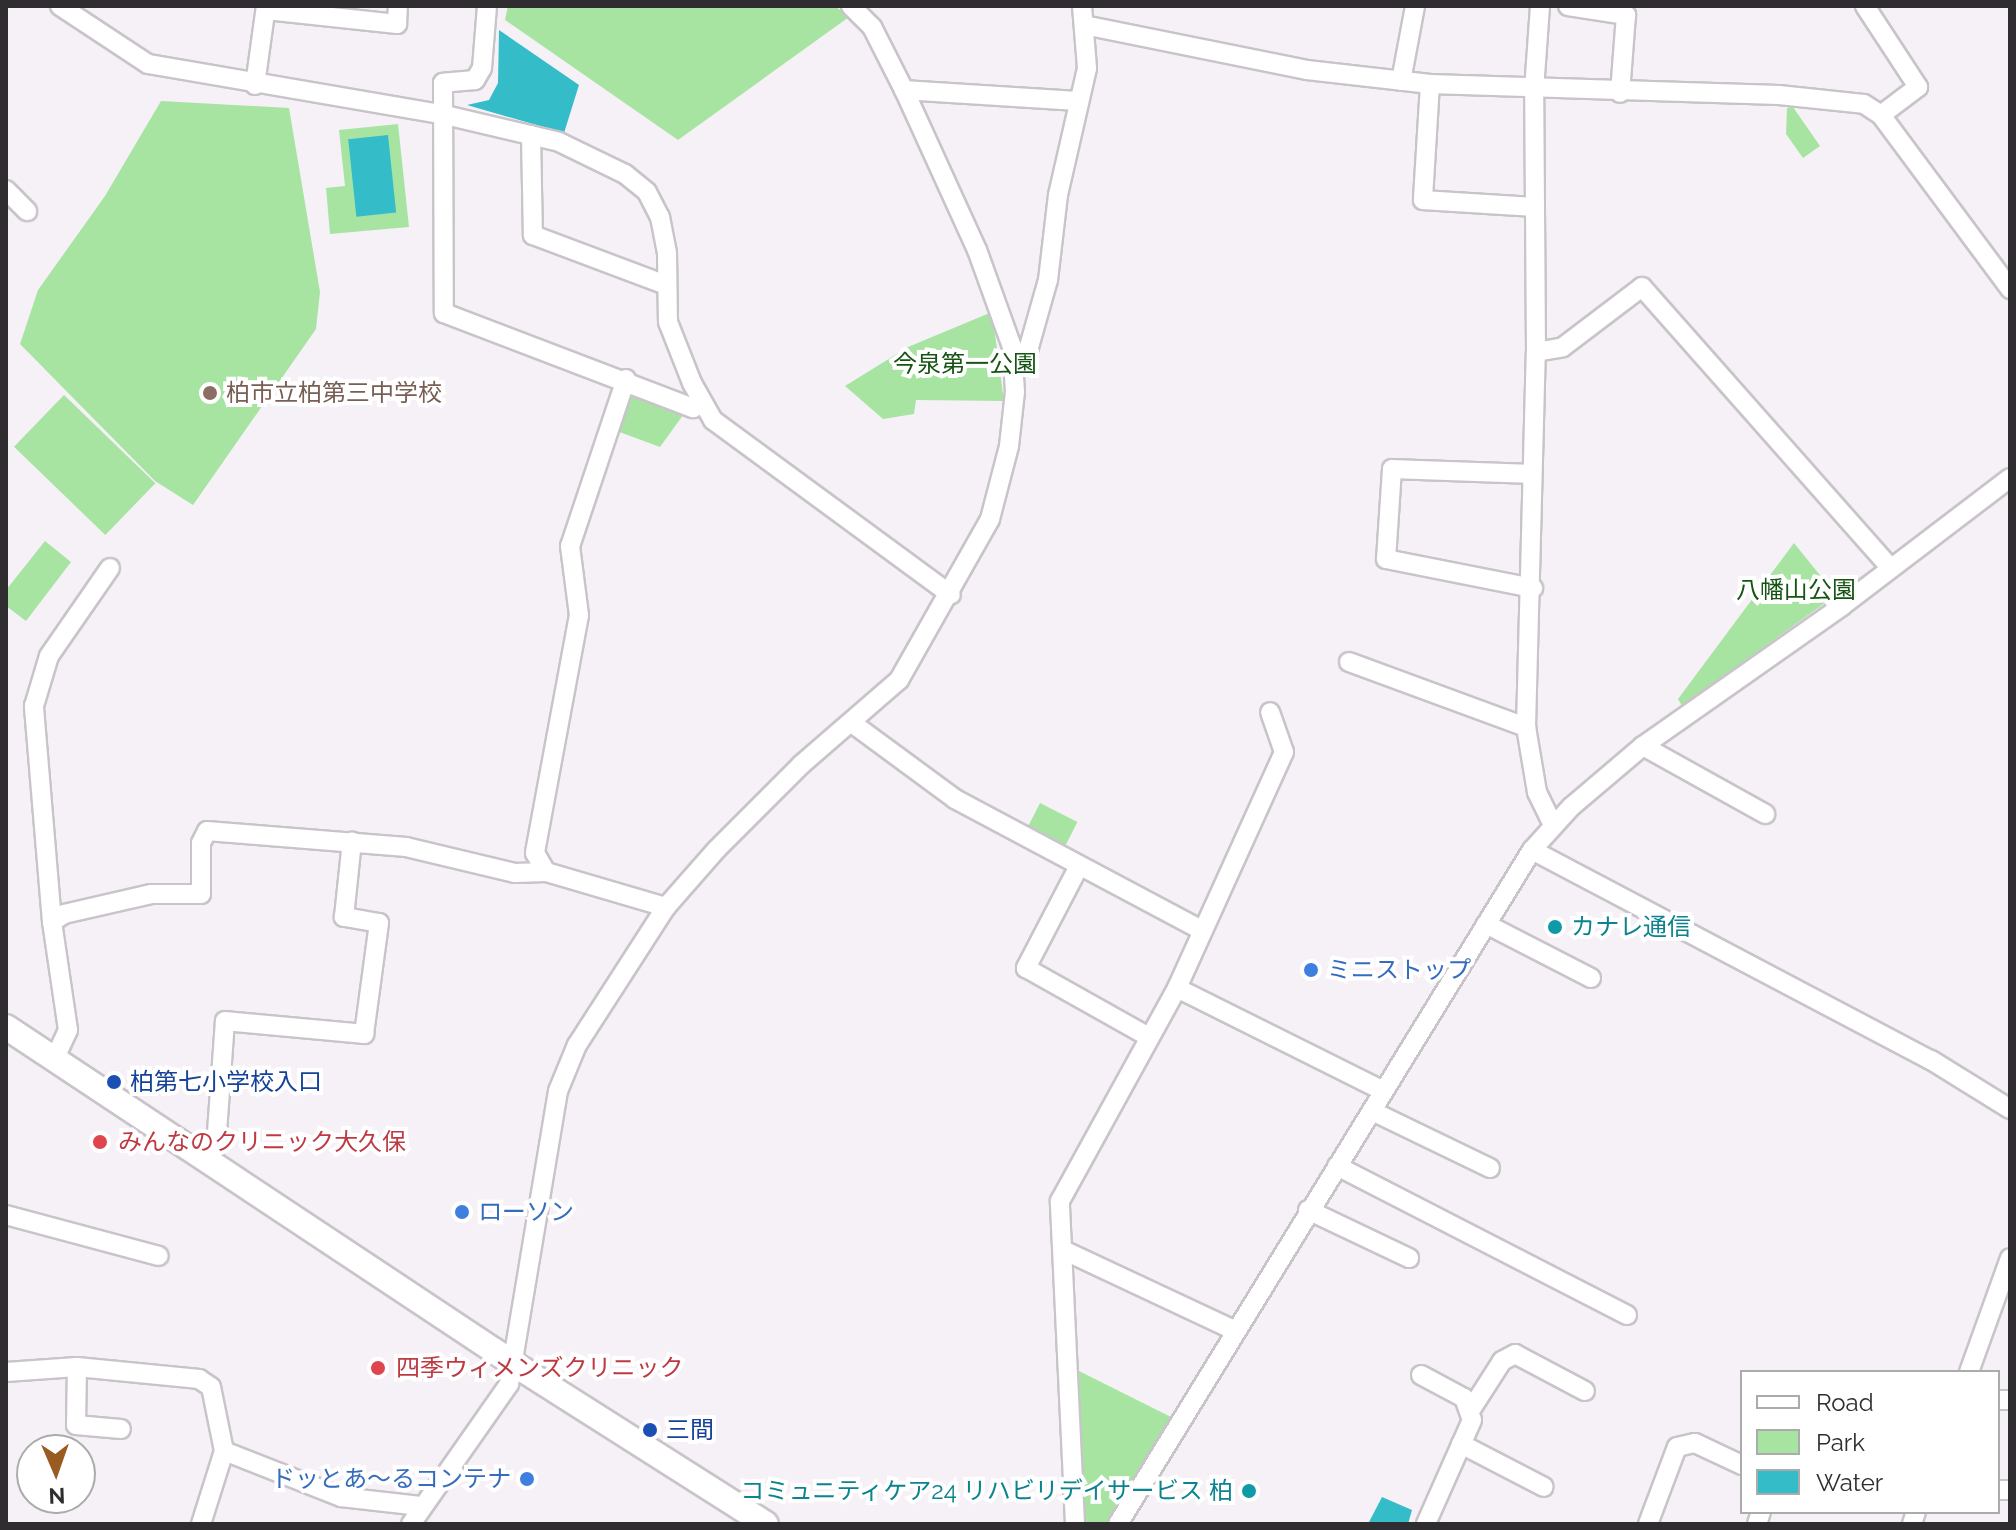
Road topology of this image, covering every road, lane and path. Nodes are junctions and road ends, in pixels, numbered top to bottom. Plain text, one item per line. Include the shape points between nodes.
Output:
1 (60, 6) edge
2 (398, 6) edge
3 (487, 6) edge
4 (851, 6) edge
5 (1415, 6) edge
6 (1540, 6) edge
7 (1568, 6) edge
8 (1865, 6) edge
9 (266, 8) edge
10 (1083, 15) edge
11 (1401, 81) junction
12 (1430, 84) junction
13 (255, 85) junction
14 (904, 90) junction
15 (1534, 90) junction
16 (1620, 93) junction
17 (1077, 101) junction
18 (441, 114) junction
19 (1881, 115) junction
20 (531, 135) junction
21 (6, 190) edge
22 (1534, 207) junction
23 (27, 211) dead end
24 (666, 285) junction
25 (2010, 289) edge
26 (1536, 352) junction
27 (1016, 363) junction
28 (626, 379) junction
29 (702, 403) junction
30 (1532, 474) junction
31 (2010, 478) edge
32 (1889, 566) junction
33 (110, 568) dead end
34 (1533, 588) junction
35 (951, 595) junction
36 (1349, 662) dead end
37 (1270, 712) dead end
38 (852, 723) junction
39 (1526, 727) junction
40 (1643, 746) junction
41 (1765, 814) dead end
42 (1553, 825) junction
43 (352, 841) junction
44 (1532, 850) junction
45 (1078, 868) junction
46 (546, 872) junction
47 (666, 907) junction
48 (52, 922) junction
49 (1486, 924) junction
50 (1201, 930) junction
51 (1591, 978) dead end
52 (1177, 988) junction
53 (6, 1027) edge
54 (1149, 1037) junction
55 (55, 1058) junction
56 (1384, 1091) junction
57 (2010, 1109) edge
58 (1372, 1111) junction
59 (206, 1161) junction
60 (1337, 1166) junction
61 (1490, 1168) dead end
62 (1308, 1210) junction
63 (6, 1215) edge
64 (1063, 1250) junction
65 (159, 1256) dead end
66 (1409, 1258) dead end
67 (2010, 1258) edge
68 (2001, 1307) edge
69 (1627, 1315) dead end
70 (1234, 1330) junction
71 (514, 1364) junction
72 (77, 1367) junction
73 (1970, 1370) edge
74 (6, 1372) edge
75 (1421, 1375) dead end
76 (1585, 1391) dead end
77 (1472, 1408) junction
78 (121, 1429) dead end
79 (1461, 1444) junction
80 (224, 1451) junction
81 (1740, 1464) edge
82 (1544, 1487) dead end
83 (420, 1506) junction
84 (201, 1524) edge
85 (411, 1524) edge
86 (766, 1524) edge
87 (1075, 1524) edge
88 (1118, 1524) edge
89 (1426, 1524) edge
90 (1648, 1524) edge

1 - 13 street via 148,64
2 - 9 street via 397,24
3 - 18 street via 482,68 475,80 443,83
4 - 14 street via 872,27
5 - 11 street
6 - 15 street
7 - 16 street via 1626,15
8 - 19 street via 1918,87
9 - 13 street
10 - 11 street via 1307,70
10 - 17 street via 1087,68
11 - 12 street
12 - 15 street
12 - 22 street via 1423,200
13 - 18 street
14 - 17 street
14 - 27 street via 977,250
15 - 16 street
15 - 22 street
16 - 19 street via 1779,95 1864,104
17 - 27 street via 1048,280 1029,347
18 - 20 street
18 - 28 street via 444,313
19 - 25 street
20 - 24 street via 606,163 647,192 665,231
20 - 24 street via 533,235
21 - 23 street
22 - 26 street
24 - 29 street via 668,322
26 - 30 street
26 - 32 street via 1563,347 1642,287
27 - 35 street via 1009,446 990,519
28 - 29 street via 693,408
28 - 46 street via 570,546 579,615 535,853
29 - 35 street via 713,420
30 - 34 street
30 - 34 street via 1392,469 1386,559
31 - 32 street
32 - 40 street via 1842,606
33 - 48 street via 49,656 34,706
34 - 39 street
35 - 38 street via 899,680
36 - 39 street
37 - 50 street via 1284,752
38 - 45 street via 955,799
38 - 47 street via 802,764
39 - 42 street via 1537,792
40 - 41 street
40 - 42 street
42 - 44 street
43 - 46 street via 406,847 515,873
43 - 48 street via 207,831 201,843 201,894 151,894 64,914
43 - 59 street via 344,917 379,923 364,1034 225,1021 216,1146
44 - 49 street
44 - 57 street via 1931,1060
45 - 50 street
45 - 54 street via 1026,968
46 - 47 street
47 - 71 street via 565,1068 549,1134
48 - 55 street via 68,1030
49 - 51 street
49 - 56 street
50 - 52 street
52 - 54 street
52 - 56 street
53 - 55 street
54 - 64 street via 1060,1201
55 - 59 street
56 - 58 street
58 - 60 street
58 - 61 street
59 - 71 street
60 - 62 street
60 - 69 street
62 - 66 street
62 - 70 street
63 - 65 street
64 - 70 street
64 - 87 street
67 - 68 street
68 - 73 street
70 - 88 street via 1162,1461
71 - 83 street via 499,1402
71 - 86 street
72 - 74 street
72 - 78 street via 76,1425
72 - 80 street via 199,1379 211,1387
75 - 77 street
76 - 77 street via 1515,1354 1502,1361
77 - 79 street
79 - 82 street
79 - 89 street
80 - 83 street via 341,1497
80 - 84 street
81 - 90 street via 1695,1443 1677,1447
83 - 85 street

